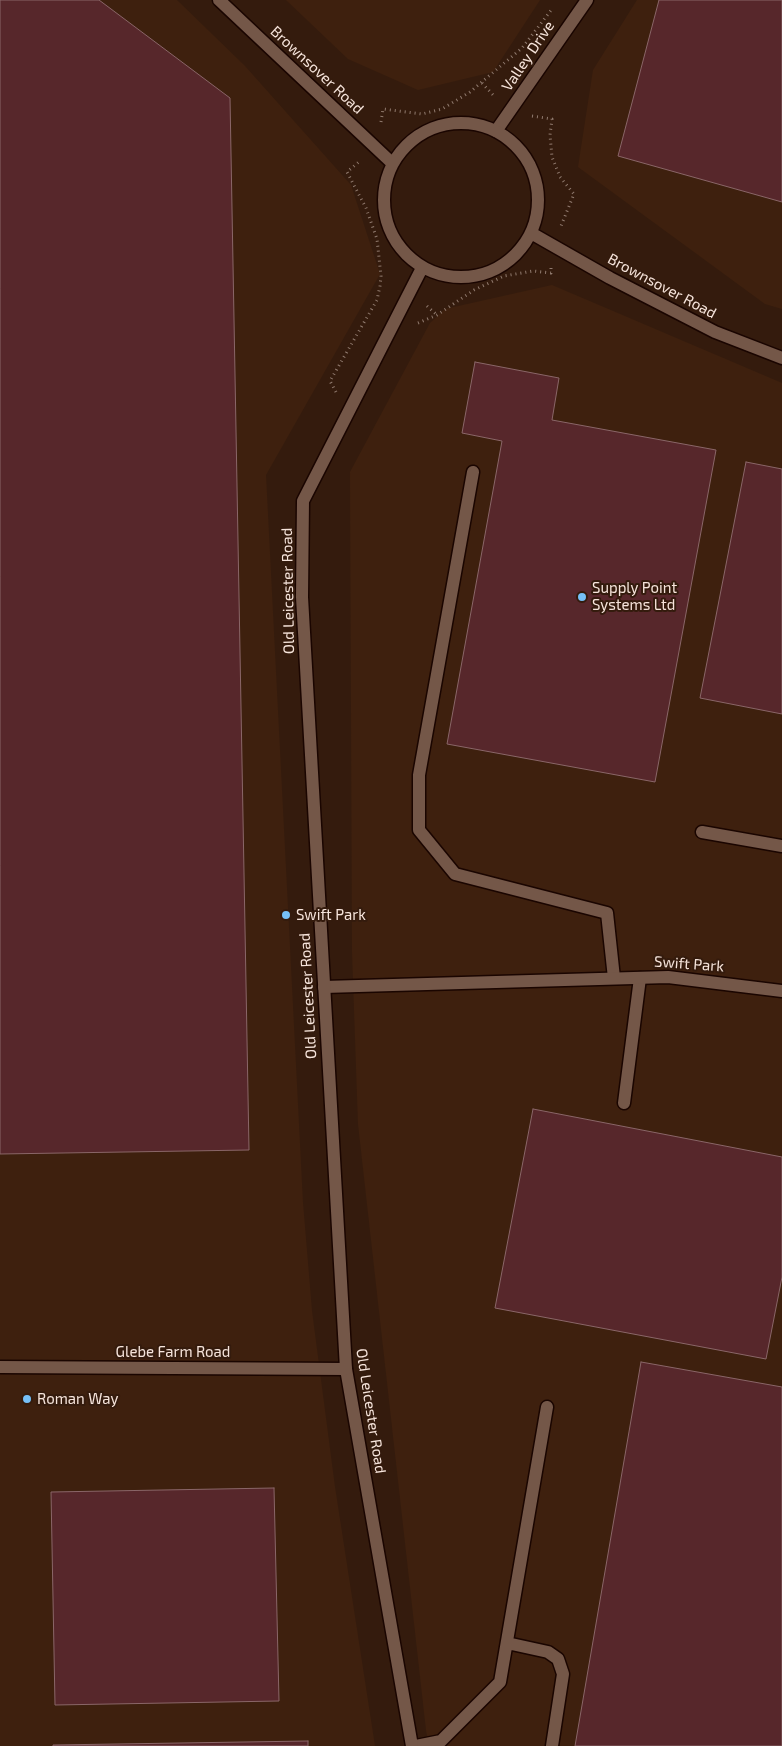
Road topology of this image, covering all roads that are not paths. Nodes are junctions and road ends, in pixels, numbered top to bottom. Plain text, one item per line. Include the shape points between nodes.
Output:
1 (219, 0) edge
2 (586, 0) edge
3 (496, 131) junction
4 (392, 163) junction
5 (531, 233) junction
6 (422, 268) junction
7 (782, 358) edge
8 (473, 472) dead end
9 (702, 832) dead end
10 (782, 846) edge
11 (614, 978) junction
12 (640, 978) junction
13 (324, 986) junction
14 (782, 991) edge
15 (624, 1104) dead end
16 (0, 1367) edge
17 (346, 1370) junction
18 (547, 1408) dead end
19 (506, 1643) junction
20 (414, 1746) edge
21 (552, 1746) edge

1 - 4 street, Brownsover Road
2 - 3 street, Valley Drive
3 - 4 street via 474,124 449,123 426,130 407,144
3 - 5 street via 516,145 530,164 537,187 538,210
4 - 6 street via 384,185 383,210 390,233 403,253
5 - 6 street via 517,254 496,270 472,277 446,276
5 - 7 street, Brownsover Road via 715,332
6 - 13 street, Old Leicester Road via 303,501 302,597
8 - 11 street via 419,774 419,830 455,874 607,913
9 - 10 street
11 - 12 street, Swift Park
11 - 13 street, Swift Park
12 - 14 street, Swift Park via 668,977
12 - 15 street
13 - 17 street, Old Leicester Road
16 - 17 street, Glebe Farm Road
17 - 20 street, Old Leicester Road
18 - 19 street
19 - 20 street via 500,1682 441,1741
19 - 21 street via 548,1652 558,1659 563,1674

